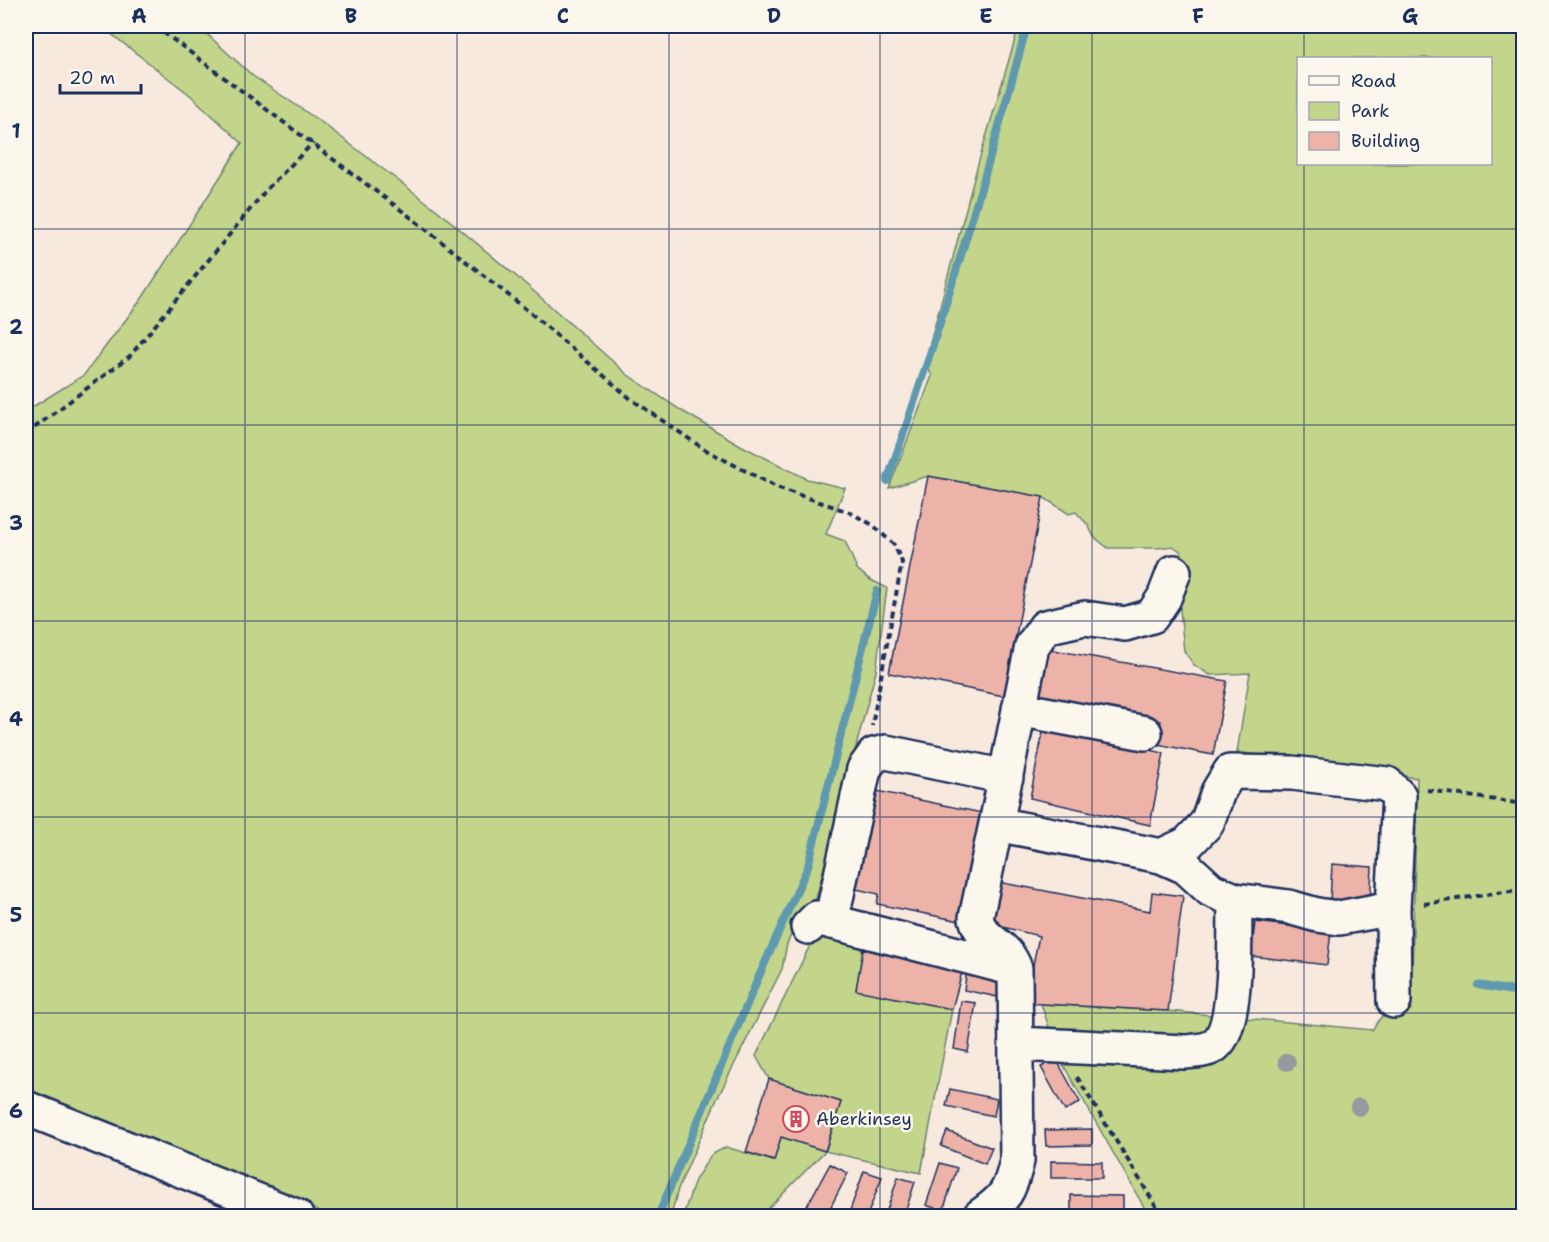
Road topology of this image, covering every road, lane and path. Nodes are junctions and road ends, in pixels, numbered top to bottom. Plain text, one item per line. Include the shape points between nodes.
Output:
1 (154, 26) edge
2 (313, 143) junction
3 (26, 434) edge
4 (1174, 572) dead end
5 (1019, 709) junction
6 (1145, 733) dead end
7 (864, 769) junction
8 (1006, 777) junction
9 (1388, 784) junction
10 (1524, 804) edge
11 (996, 824) junction
12 (1161, 856) junction
13 (1524, 889) edge
14 (1235, 900) junction
15 (1393, 908) junction
16 (1015, 969) junction
17 (1394, 1001) dead end
18 (1017, 1044) junction
19 (1055, 1045) junction
20 (26, 1107) edge
21 (296, 1216) edge
22 (980, 1216) edge
23 (1162, 1216) edge

1 - 2 path
2 - 3 path via 266,190 130,356
2 - 7 path via 527,310 631,399 704,449 776,487 849,512 873,525 894,545 902,562
4 - 5 street via 1152,616 1125,624 1085,618 1045,627 1032,646
5 - 6 street
5 - 8 street
7 - 8 street via 874,755 886,752
7 - 16 street via 820,924
8 - 11 street
9 - 10 path
9 - 12 street via 1292,773 1230,772 1207,823 1187,844
9 - 15 street via 1399,796
11 - 12 street
11 - 16 street via 976,918 979,930 1003,948
12 - 14 street via 1186,867 1211,890
13 - 15 path
14 - 15 street via 1339,918
14 - 19 street via 1231,1013 1216,1045 1185,1052
15 - 17 street
16 - 18 street
18 - 19 street
18 - 22 street via 1017,1161 1011,1187 998,1204
19 - 23 path
20 - 21 street

